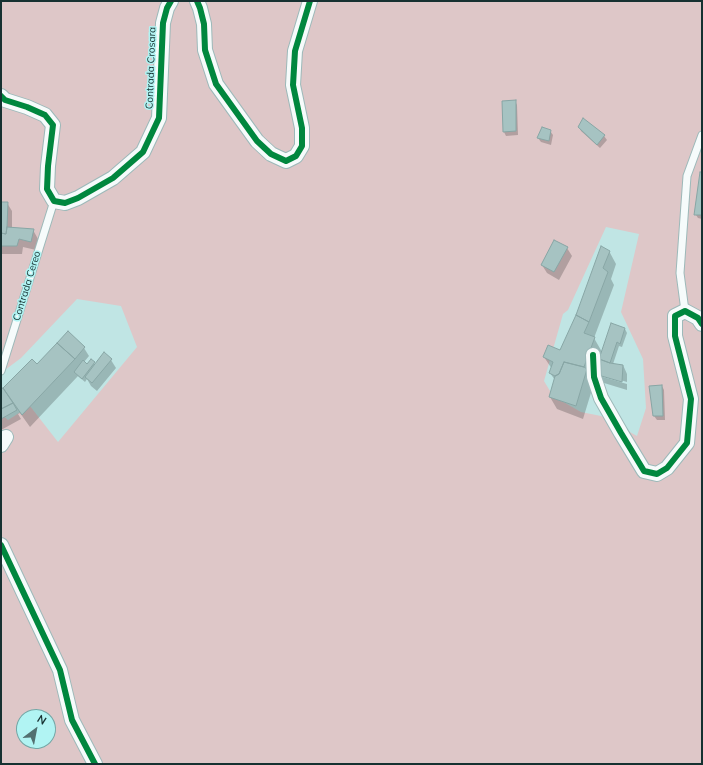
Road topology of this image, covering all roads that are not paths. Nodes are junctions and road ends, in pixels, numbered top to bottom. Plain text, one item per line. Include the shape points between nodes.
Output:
1 (171, 1) edge
2 (197, 1) edge
3 (310, 1) edge
4 (1, 96) edge
5 (702, 135) edge
6 (54, 201) junction
7 (685, 311) junction
8 (702, 324) edge
9 (593, 355) dead end
10 (1, 371) edge
11 (1, 545) edge
12 (95, 764) edge

1 - 6 street, Contrada Crosara via 163,23 160,118 143,152 113,178 78,198 65,203
2 - 3 street via 204,24 205,50 216,84 257,141 271,154 286,161 296,156 302,146 302,128 293,85 295,51
4 - 6 street via 45,116 53,125 47,189
5 - 7 lane via 687,176 680,273
6 - 10 lane, Contrada Cereo
7 - 8 street via 698,318
7 - 9 street via 675,316 675,336 691,399 687,443 667,468 657,474 644,471 620,434 604,404 594,377
11 - 12 street via 60,670 72,720

